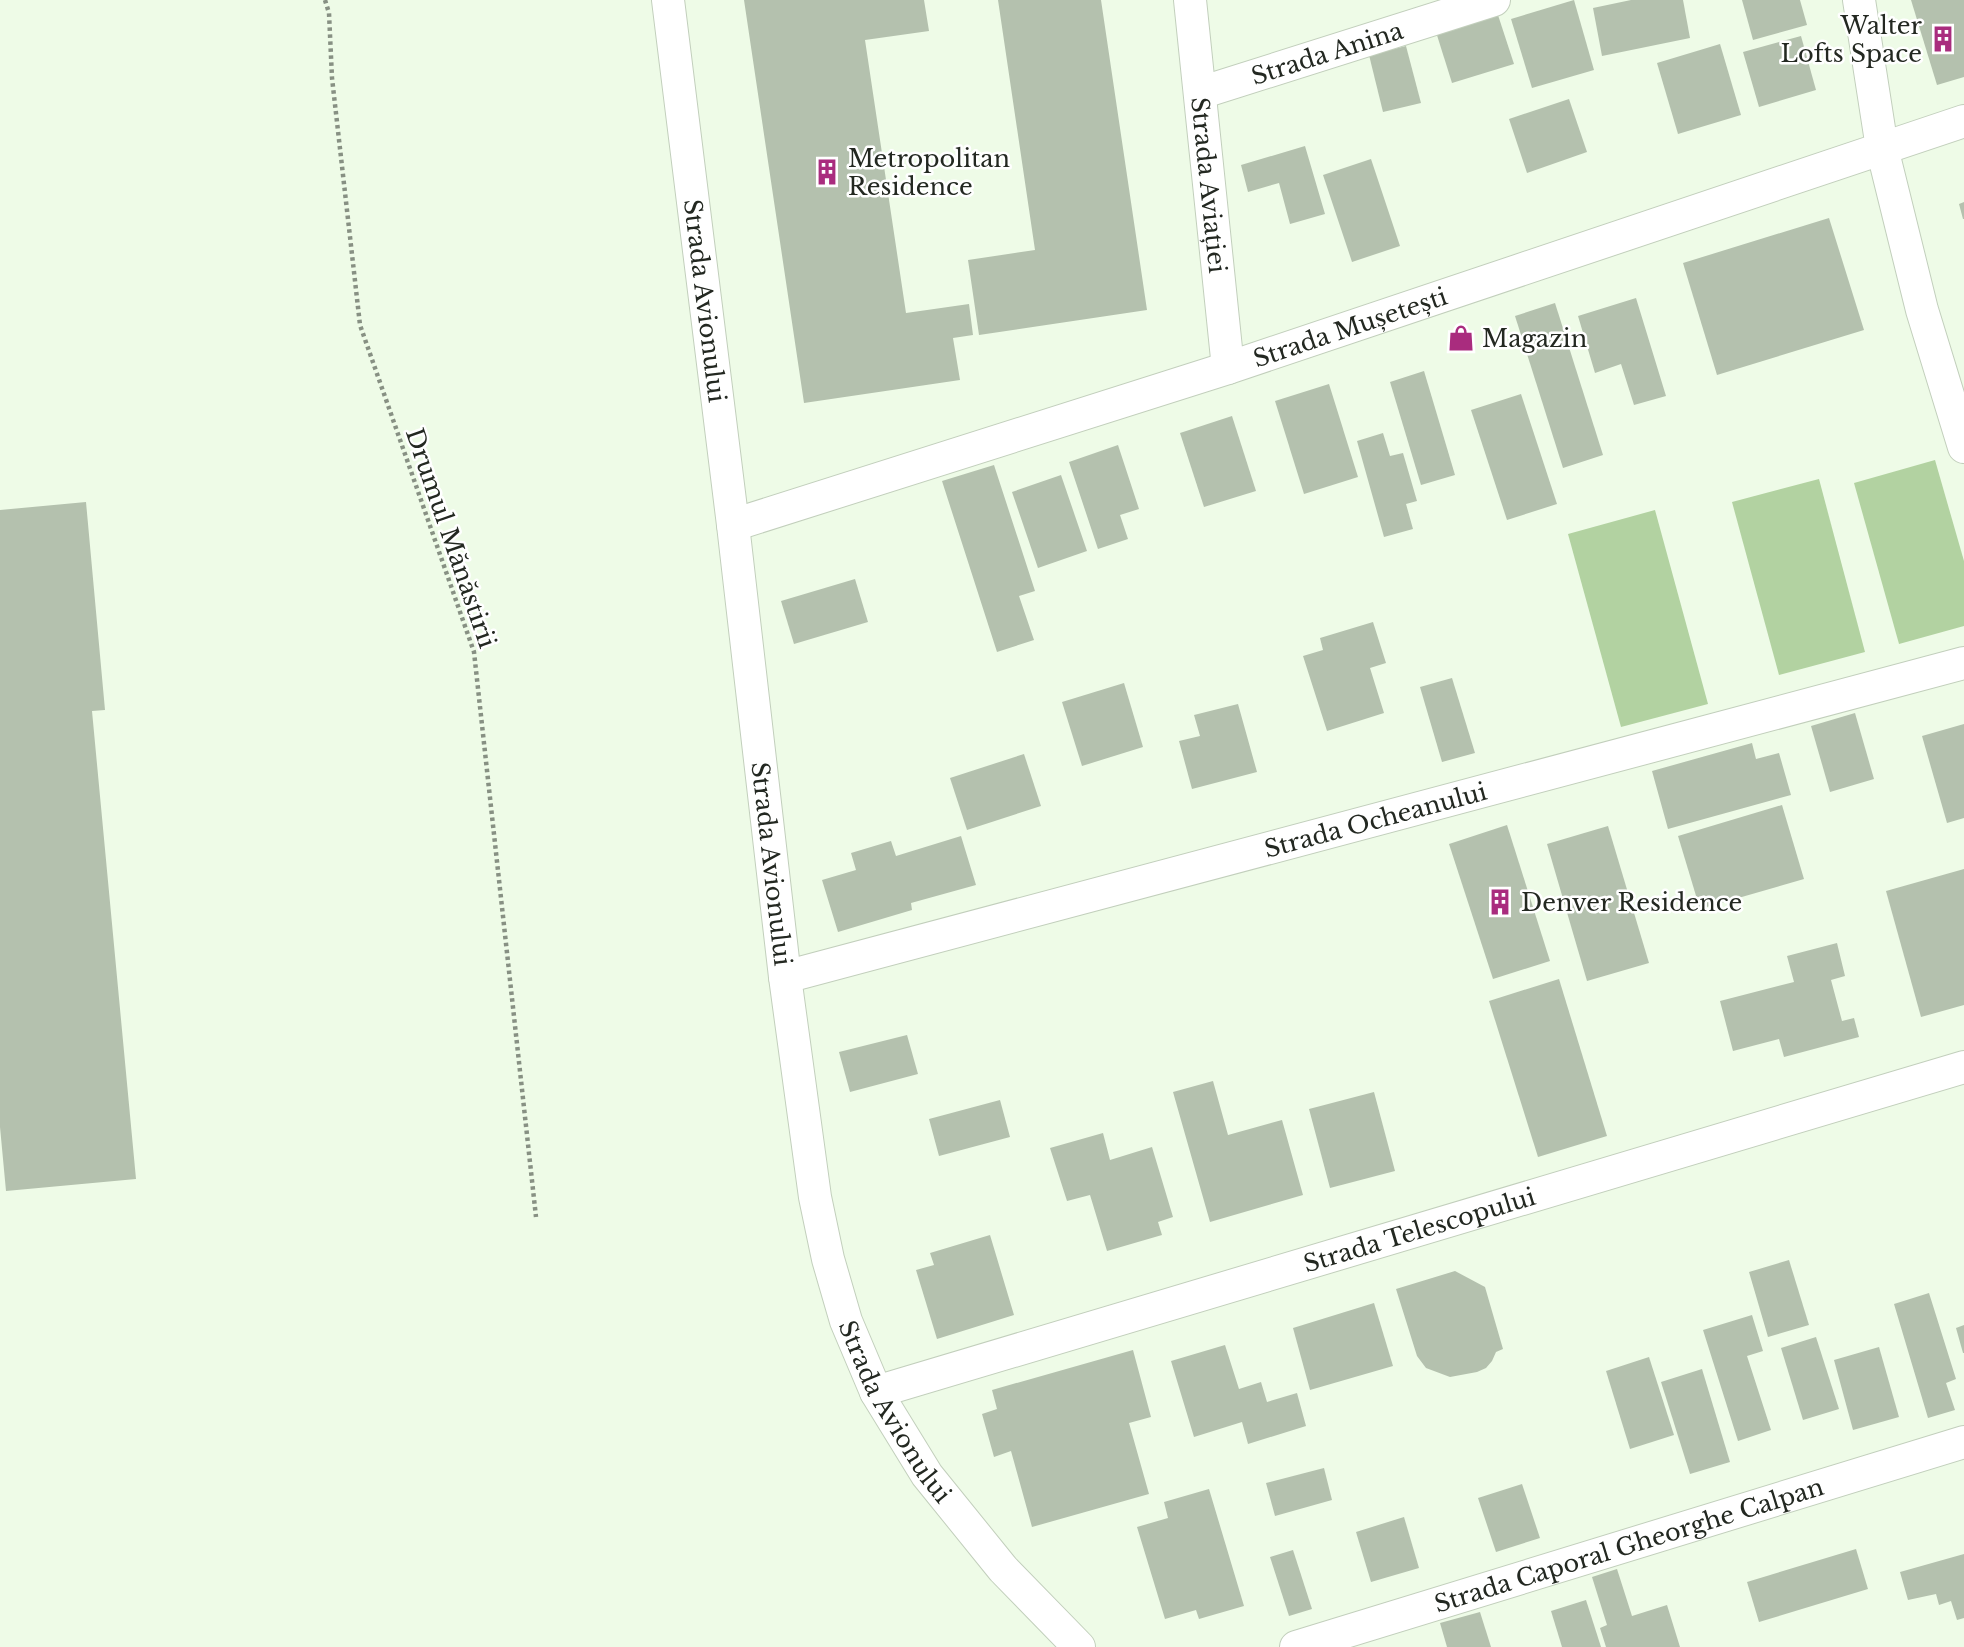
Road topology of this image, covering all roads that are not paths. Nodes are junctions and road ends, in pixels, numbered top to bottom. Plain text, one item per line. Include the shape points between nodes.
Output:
1 (668, 0) edge
2 (1190, 0) edge
3 (1494, 0) edge
4 (1859, 0) edge
5 (1200, 93) junction
6 (1964, 121) edge
7 (1882, 148) junction
8 (1228, 368) junction
9 (1964, 447) edge
10 (733, 525) junction
11 (1964, 663) edge
12 (785, 977) junction
13 (1964, 1067) edge
14 (876, 1392) junction
15 (1964, 1442) edge
16 (1079, 1647) edge
17 (1296, 1647) edge

1 - 10 street, Strada Avionului
2 - 5 street, Strada Aviației
3 - 5 street, Strada Anina
4 - 7 street
5 - 8 street, Strada Aviației
6 - 7 street, Strada Mușetești
7 - 8 street, Strada Mușetești
7 - 9 street via 1922,310
8 - 10 street, Strada Mușetești
10 - 12 street, Strada Avionului
11 - 12 street, Strada Ocheanului
12 - 14 street, Strada Avionului via 815,1197 828,1259 846,1321
13 - 14 street, Strada Telescopului
14 - 16 street, Strada Avionului via 926,1475 1003,1569
15 - 17 street, Strada Caporal Gheorghe Calpan

